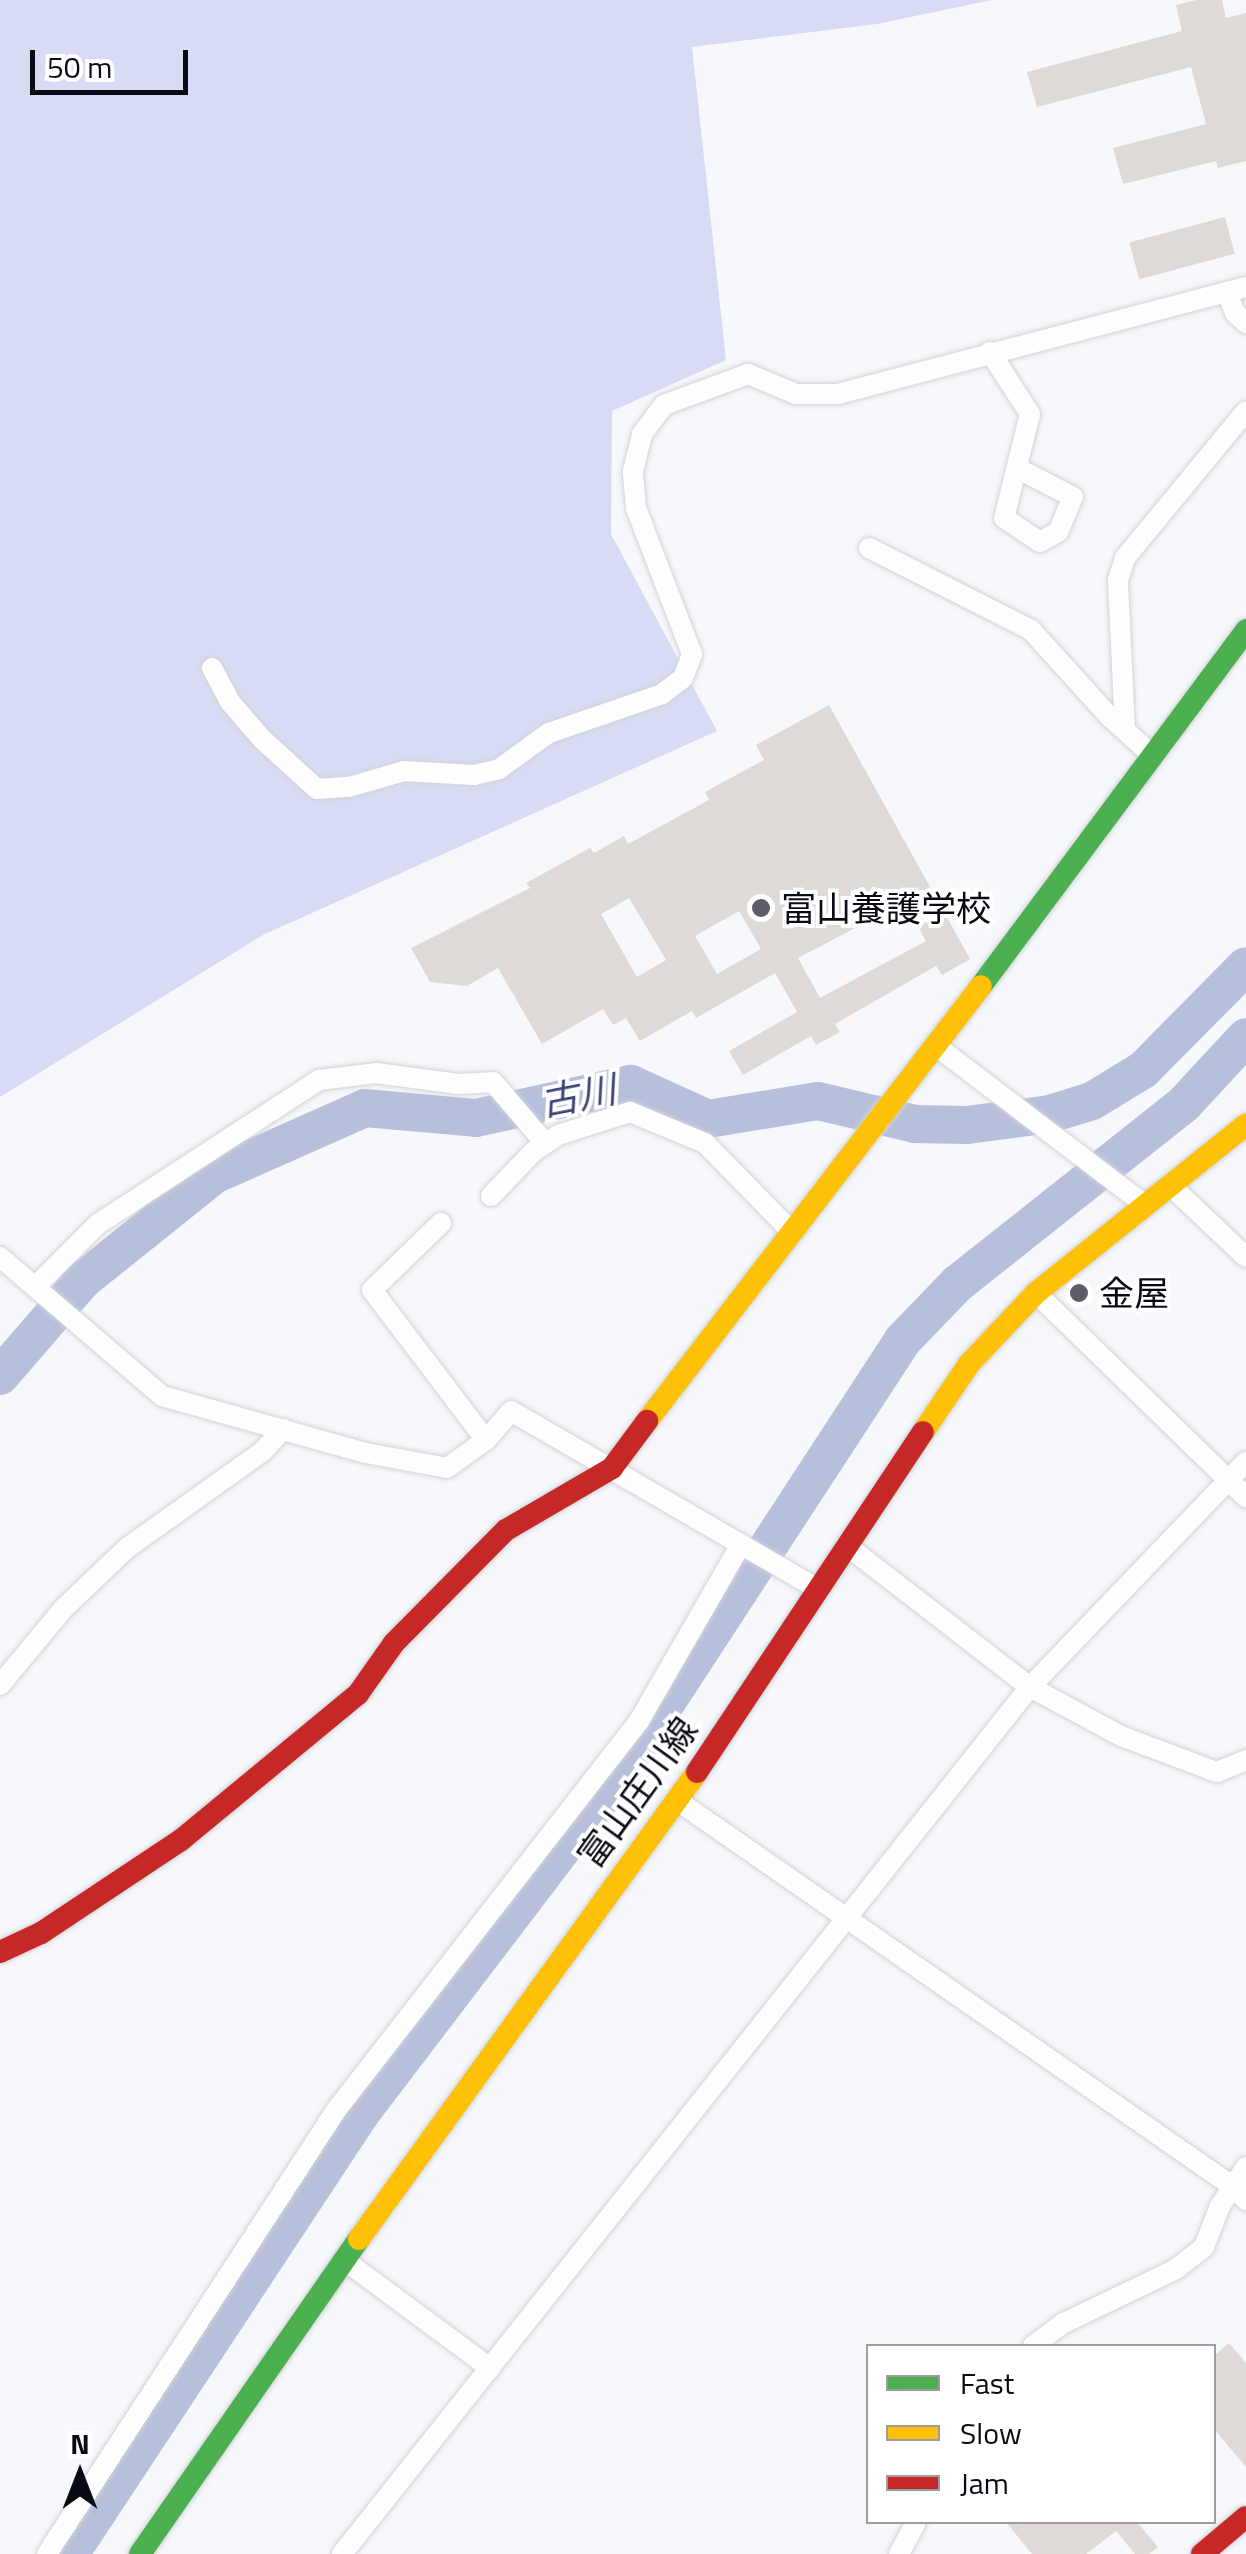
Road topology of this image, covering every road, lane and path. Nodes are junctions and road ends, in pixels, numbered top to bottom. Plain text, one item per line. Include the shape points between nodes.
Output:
1 (1236, 289) edge
2 (1246, 323) edge
3 (990, 352) junction
4 (1246, 410) edge
5 (1016, 468) dead end
6 (869, 548) dead end
7 (1246, 630) edge
8 (212, 668) dead end
9 (1124, 730) junction
10 (1152, 754) junction
11 (935, 1045) junction
12 (1246, 1124) edge
13 (539, 1136) junction
14 (1171, 1186) junction
15 (491, 1196) dead end
16 (1146, 1206) junction
17 (441, 1222) dead end
18 (790, 1230) junction
19 (1246, 1256) edge
20 (0, 1257) edge
21 (9, 1276) edge
22 (40, 1288) junction
23 (1036, 1293) junction
24 (283, 1429) junction
25 (486, 1440) junction
26 (1246, 1462) edge
27 (612, 1468) junction
28 (1228, 1481) junction
29 (1246, 1497) edge
30 (846, 1545) junction
31 (745, 1546) junction
32 (816, 1588) junction
33 (0, 1685) edge
34 (1030, 1687) junction
35 (1246, 1760) edge
36 (678, 1801) junction
37 (848, 1920) junction
38 (1, 1950) edge
39 (1246, 2168) edge
40 (1239, 2193) edge
41 (344, 2260) junction
42 (1036, 2344) edge
43 (490, 2368) junction
44 (1246, 2517) edge
45 (915, 2524) edge
46 (48, 2554) edge
47 (140, 2554) edge
48 (342, 2554) edge
49 (899, 2554) edge
50 (1202, 2554) edge

1 - 2 street via 1235,313
1 - 3 street
3 - 5 street via 1030,414
3 - 8 street via 838,394 796,394 748,374 664,405 642,434 633,470 636,508 692,654 683,678 662,694 549,734 500,769 474,775 388,773 349,787 317,789 262,740
4 - 9 street via 1124,558 1118,580
6 - 9 street via 1031,630
7 - 10 street
9 - 10 street
10 - 11 street
11 - 16 street
11 - 18 street
12 - 14 street, 富山庄川線
13 - 15 street
13 - 18 street via 630,1112 705,1143
13 - 22 street via 493,1082 376,1073 319,1080 98,1224
14 - 16 street, 富山庄川線
14 - 19 street
16 - 23 street, 富山庄川線
17 - 25 street via 372,1290
18 - 27 street
20 - 21 street
21 - 22 street
22 - 24 street via 162,1396
23 - 28 street
23 - 30 street, 富山庄川線 via 969,1364
24 - 25 street via 447,1468
24 - 33 street via 263,1451 127,1548 64,1608
25 - 27 street via 510,1411
26 - 28 street
27 - 31 street
27 - 38 street via 506,1530 394,1643 358,1694 181,1840 41,1932
28 - 29 street
28 - 34 street
30 - 32 street, 富山庄川線
30 - 34 street
31 - 32 street
31 - 46 street via 639,1721 337,2108
32 - 36 street, 富山庄川線
34 - 35 street via 1121,1736 1217,1772
34 - 37 street
36 - 37 street
36 - 41 street, 富山庄川線
37 - 40 street
37 - 43 street
39 - 40 street
40 - 42 street via 1204,2247 1176,2269 1064,2323
41 - 43 street
41 - 47 street, 富山庄川線
43 - 48 street
44 - 50 street
45 - 49 street

